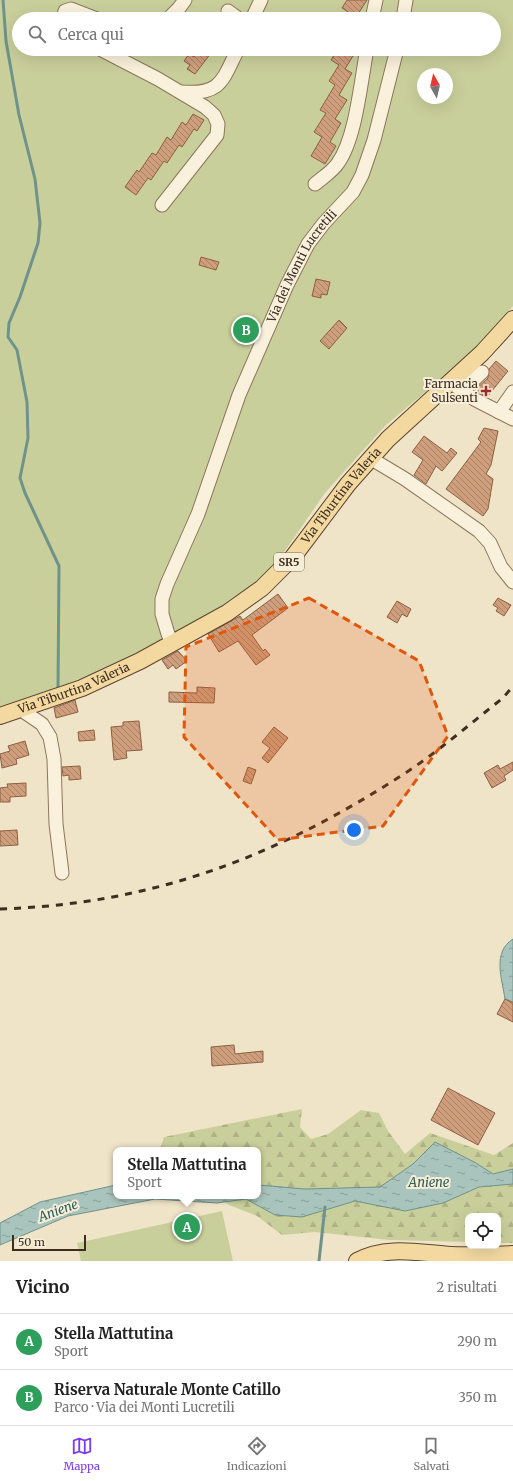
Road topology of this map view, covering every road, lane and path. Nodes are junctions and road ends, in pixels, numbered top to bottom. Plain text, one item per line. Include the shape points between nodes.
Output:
1 (184, 0) edge
2 (261, 0) edge
3 (376, 0) edge
4 (406, 0) edge
5 (65, 12) edge
6 (79, 12) edge
7 (176, 12) edge
8 (255, 12) edge
9 (373, 12) edge
10 (404, 12) edge
11 (113, 56) edge
12 (234, 56) edge
13 (366, 56) edge
14 (395, 56) edge
15 (180, 92) junction
16 (315, 184) dead end
17 (162, 205) dead end
18 (513, 319) edge
19 (482, 372) dead end
20 (456, 386) junction
21 (513, 392) edge
22 (499, 412) junction
23 (513, 419) edge
24 (370, 458) junction
25 (513, 582) edge
26 (173, 644) junction
27 (20, 710) junction
28 (0, 716) edge
29 (62, 872) dead end
30 (513, 1254) edge
31 (455, 1258) edge
32 (357, 1261) edge

1 - 7 street
2 - 8 street
3 - 9 street
4 - 10 street
5 - 6 street via 71,9
11 - 15 street
12 - 15 street via 223,78 213,89 199,93
13 - 16 street via 345,150 335,167
14 - 26 street, Via dei Monti Lucretili via 374,140 362,175 353,192 308,244 287,285 239,395 195,520 167,584 162,609
15 - 17 street via 214,115 218,124 217,135
18 - 20 main road, Via Tiburtina Valeria / SR5 via 482,352
19 - 20 street
20 - 22 street
20 - 24 main road, Via Tiburtina Valeria / SR5 via 388,439
21 - 22 street
22 - 23 street
24 - 25 street via 405,479 479,531 490,543 501,567
24 - 26 main road, Via Tiburtina Valeria / SR5 via 336,498 293,557 272,579 236,607
26 - 27 main road, Via Tiburtina Valeria / SR5 via 98,681
27 - 28 main road, Via Tiburtina Valeria / SR5
27 - 29 street via 42,724 52,742 56,824
30 - 31 main road
31 - 32 main road via 388,1251

